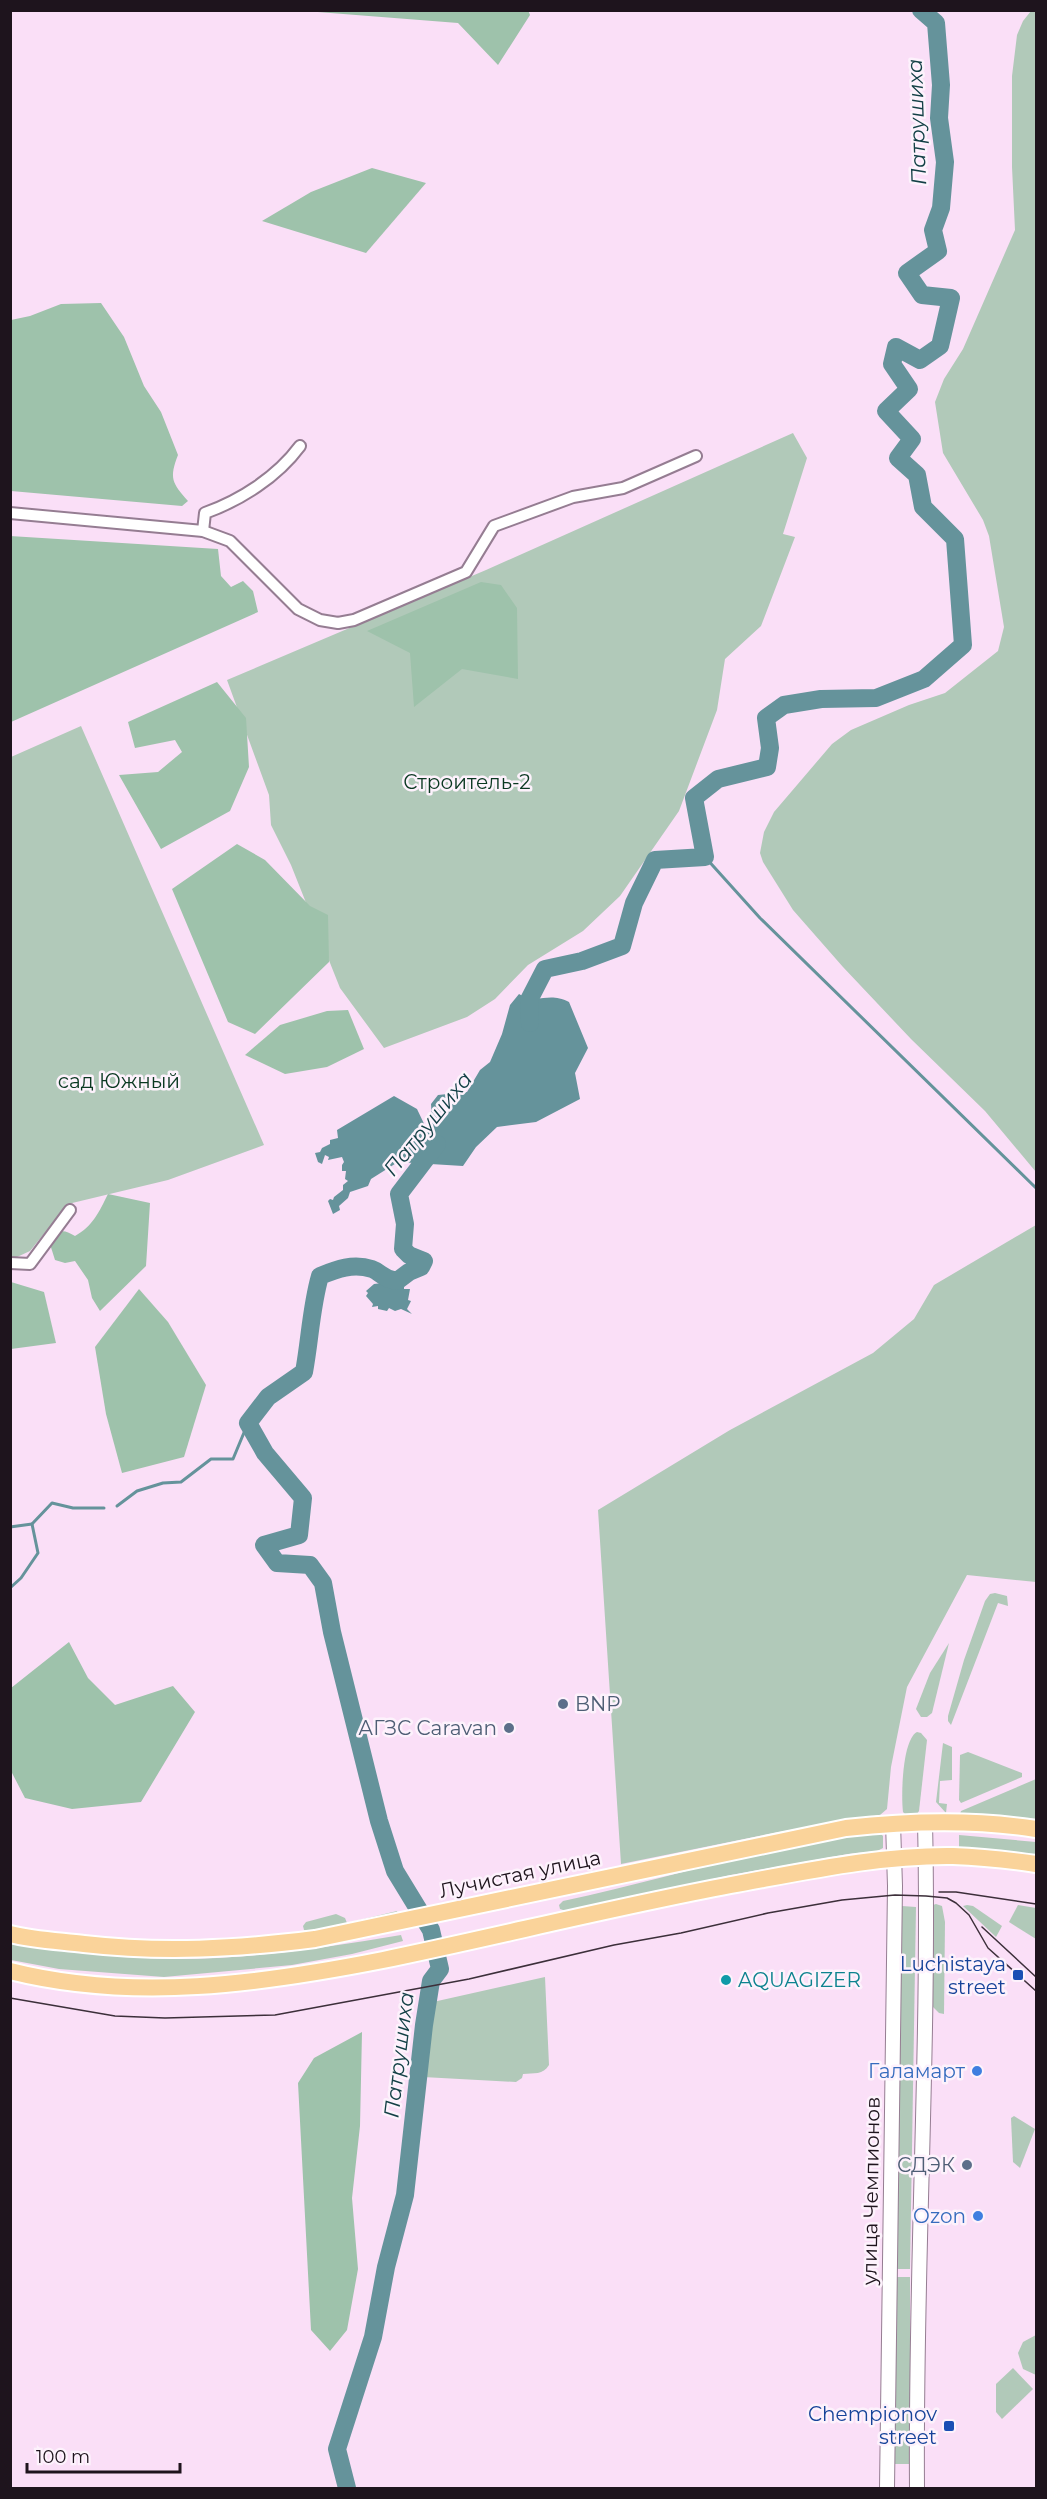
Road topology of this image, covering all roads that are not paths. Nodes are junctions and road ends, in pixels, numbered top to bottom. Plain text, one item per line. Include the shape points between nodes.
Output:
1 (300, 446) dead end
2 (696, 456) dead end
3 (10, 513) edge
4 (203, 531) junction
5 (70, 1210) dead end
6 (10, 1263) edge
7 (925, 1822) junction
8 (893, 1823) junction
9 (1036, 1829) edge
10 (926, 1857) junction
11 (894, 1859) junction
12 (1036, 1864) edge
13 (10, 1934) edge
14 (10, 1971) edge
15 (887, 2488) edge
16 (917, 2488) edge

1 - 4 street via 288,462 233,502 205,513
2 - 4 street via 623,488 573,497 494,526 466,572 338,624 298,609 230,541
3 - 4 street
5 - 6 street via 30,1264
7 - 8 main road, Лучистая улица
7 - 9 main road, Лучистая улица
7 - 10 street
8 - 11 street, улица Чемпионов
8 - 13 main road, Лучистая улица via 753,1846 315,1939 217,1949 113,1948
10 - 11 main road
10 - 12 main road
10 - 16 street
11 - 14 main road via 673,1897 305,1976 237,1984 124,1988
11 - 15 street, улица Чемпионов

